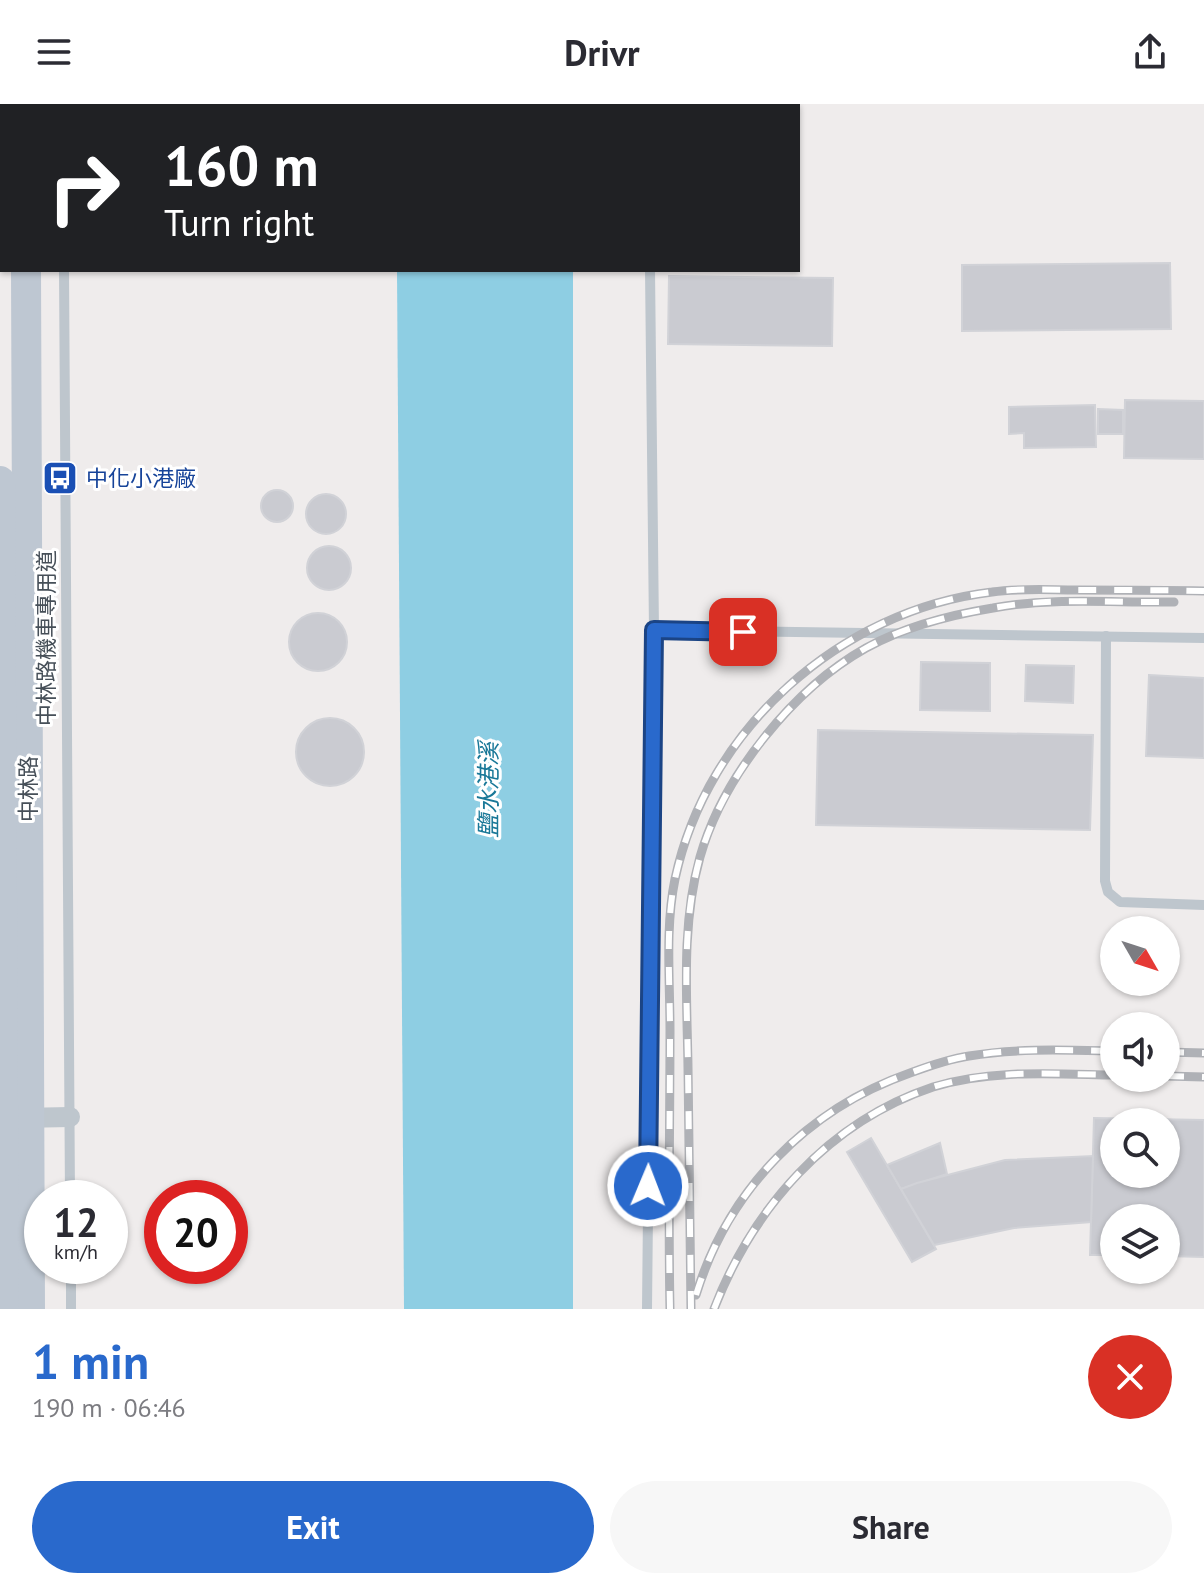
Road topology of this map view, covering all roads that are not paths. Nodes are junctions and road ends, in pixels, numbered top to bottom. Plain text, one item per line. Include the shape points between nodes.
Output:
1 (26, 272) edge
2 (64, 272) edge
3 (650, 272) edge
4 (0, 481) edge
5 (654, 630) junction
6 (1106, 636) junction
7 (1204, 638) edge
8 (1204, 905) edge
9 (70, 1117) junction
10 (11, 1118) edge
11 (70, 1180) edge
12 (71, 1284) edge
13 (4, 1309) edge
14 (30, 1309) edge
15 (71, 1309) edge
16 (647, 1309) edge

1 - 10 street, 中林路
2 - 9 lane, 中林路機車專用道
3 - 5 lane
4 - 10 street, 中林路
5 - 6 lane
5 - 16 lane
6 - 7 lane
6 - 8 lane via 1108,892 1120,902
9 - 10 street
9 - 11 lane, 中林路機車專用道
10 - 13 street, 中林路
10 - 14 street, 中林路
12 - 15 lane

